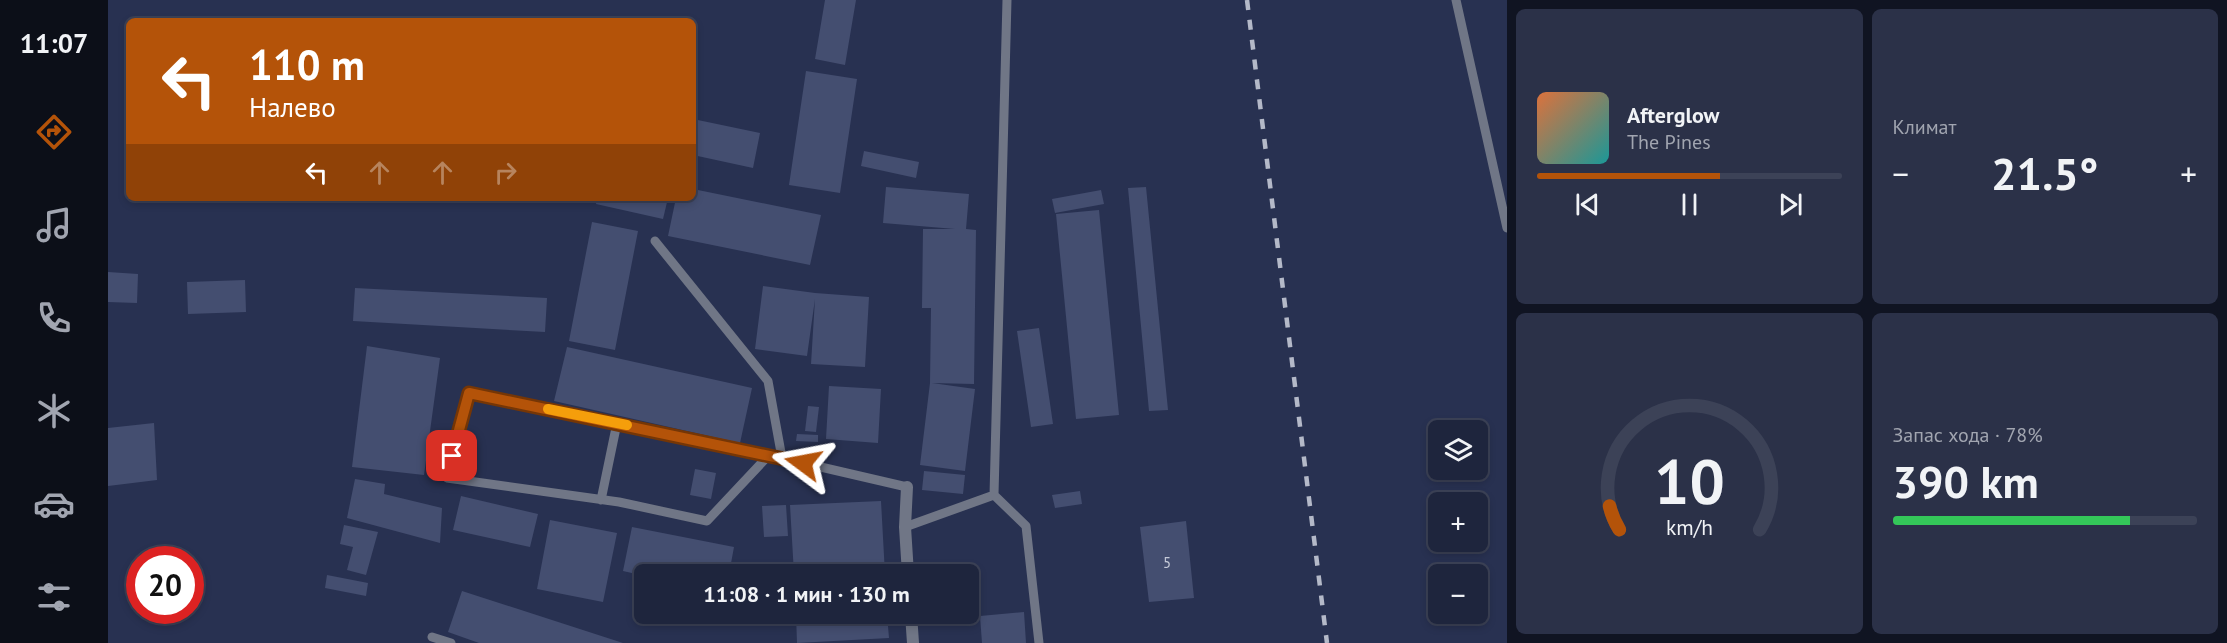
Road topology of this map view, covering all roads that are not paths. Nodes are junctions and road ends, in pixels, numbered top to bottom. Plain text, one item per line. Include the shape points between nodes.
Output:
1 (1007, 0) edge
2 (1456, 0) edge
3 (1507, 228) edge
4 (655, 241) dead end
5 (617, 423) junction
6 (769, 455) junction
7 (782, 458) junction
8 (907, 487) joint
9 (994, 495) junction
10 (601, 500) junction
11 (905, 527) junction
12 (907, 564) edge
13 (911, 624) edge
14 (432, 636) dead end
15 (451, 643) edge
16 (912, 643) edge
17 (1039, 643) edge

1 - 9 lane
2 - 3 lane
4 - 7 lane via 768,381
5 - 6 lane
5 - 10 lane
5 - 10 lane via 469,393 447,478
6 - 7 lane
6 - 10 lane via 707,521
7 - 8 lane
8 - 11 street
9 - 11 lane
9 - 17 lane via 1026,526
11 - 12 street
13 - 16 street
14 - 15 lane

